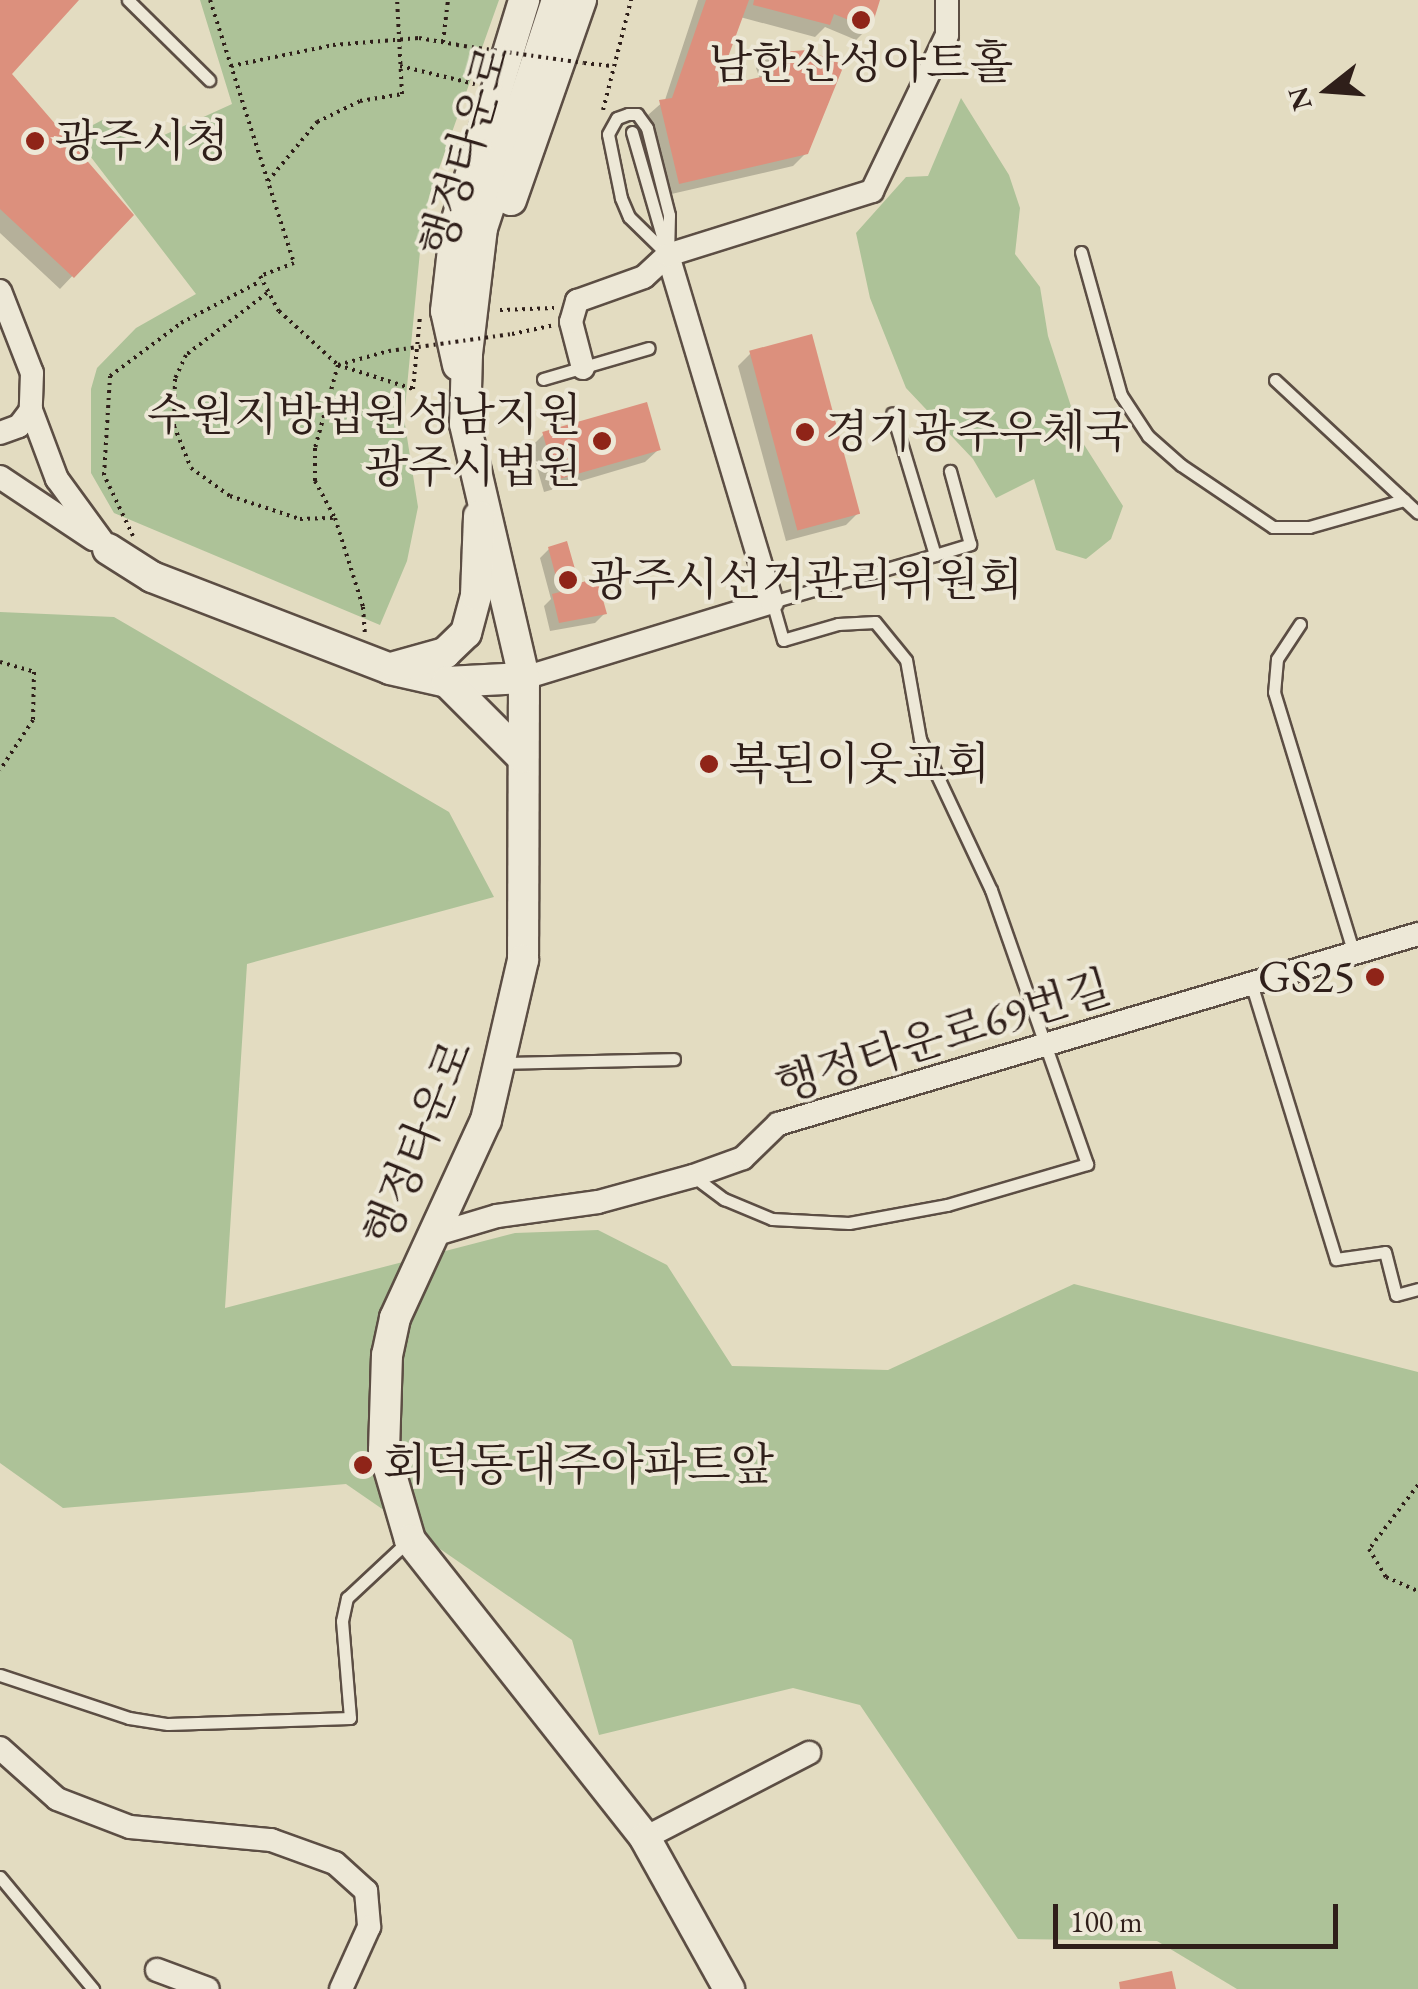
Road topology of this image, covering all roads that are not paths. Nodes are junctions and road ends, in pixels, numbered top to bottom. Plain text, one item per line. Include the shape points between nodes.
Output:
1 (128, 0) edge
2 (524, 0) edge
3 (558, 0) edge
4 (581, 0) edge
5 (947, 0) edge
6 (210, 80) dead end
7 (632, 132) dead end
8 (1081, 252) dead end
9 (668, 255) junction
10 (0, 290) edge
11 (649, 348) dead end
12 (583, 368) junction
13 (543, 379) dead end
14 (1275, 380) dead end
15 (466, 388) junction
16 (31, 410) junction
17 (892, 413) dead end
18 (0, 433) edge
19 (950, 472) dead end
20 (0, 476) edge
21 (482, 498) junction
22 (1404, 500) junction
23 (1418, 513) edge
24 (108, 549) junction
25 (936, 554) junction
26 (772, 602) junction
27 (1300, 624) dead end
28 (378, 665) junction
29 (524, 678) junction
30 (447, 682) junction
31 (523, 758) junction
32 (1418, 934) edge
33 (1354, 954) junction
34 (1251, 984) junction
35 (1041, 1046) junction
36 (674, 1059) dead end
37 (502, 1063) junction
38 (693, 1176) junction
39 (440, 1233) junction
40 (1418, 1289) edge
41 (410, 1540) junction
42 (0, 1675) edge
43 (0, 1748) edge
44 (809, 1753) dead end
45 (645, 1838) junction
46 (0, 1877) edge
47 (157, 1970) dead end
48 (94, 1989) edge
49 (208, 1989) edge
50 (341, 1989) edge
51 (729, 1989) edge

1 - 6 lane
2 - 15 street via 466,178 450,260 449,337
3 - 15 street, 행정타운로 via 482,228
4 - 15 street via 497,246
5 - 9 street via 947,35 872,191
7 - 9 lane
8 - 22 lane via 1121,395 1148,436 1181,465 1273,527 1309,527
9 - 9 lane via 669,215 647,128 637,114 628,114 608,134 621,198 630,217
9 - 12 street via 644,278 577,302 570,322
9 - 26 street
10 - 16 street via 32,373
11 - 12 lane
12 - 13 lane
14 - 22 lane
15 - 21 street, 행정타운로 via 466,424
16 - 18 street via 18,426
16 - 24 street via 56,479
17 - 25 lane
19 - 25 lane via 970,544
20 - 24 street
21 - 28 street via 474,546 476,595 466,633 445,652
21 - 29 street, 행정타운로
22 - 23 lane
24 - 28 street via 152,577
25 - 26 lane
26 - 29 street
26 - 35 lane via 783,640 838,624 875,622 906,660 920,739 991,890
27 - 33 lane via 1276,659 1274,692
28 - 30 street
29 - 30 street
29 - 31 street, 행정타운로
30 - 31 street
31 - 37 street, 행정타운로 via 522,960
32 - 33 street, 행정타운로69번길
33 - 34 street, 행정타운로69번길
34 - 35 street, 행정타운로69번길
34 - 40 lane via 1336,1260 1385,1252 1396,1295
35 - 38 street, 행정타운로69번길 via 778,1124 744,1158
35 - 38 lane via 1088,1164 947,1205 849,1222 772,1219 724,1199
36 - 37 lane
37 - 39 street, 행정타운로
38 - 39 street, 행정타운로69번길
39 - 41 street, 행정타운로 via 409,1285 387,1355 384,1452
41 - 42 lane via 348,1598 342,1622 350,1718 168,1724 129,1718
41 - 45 street, 행정타운로
43 - 50 street via 57,1799 130,1827 272,1840 335,1863 366,1891 369,1926
44 - 45 street
45 - 51 street, 행정타운로
46 - 48 lane
47 - 49 street

